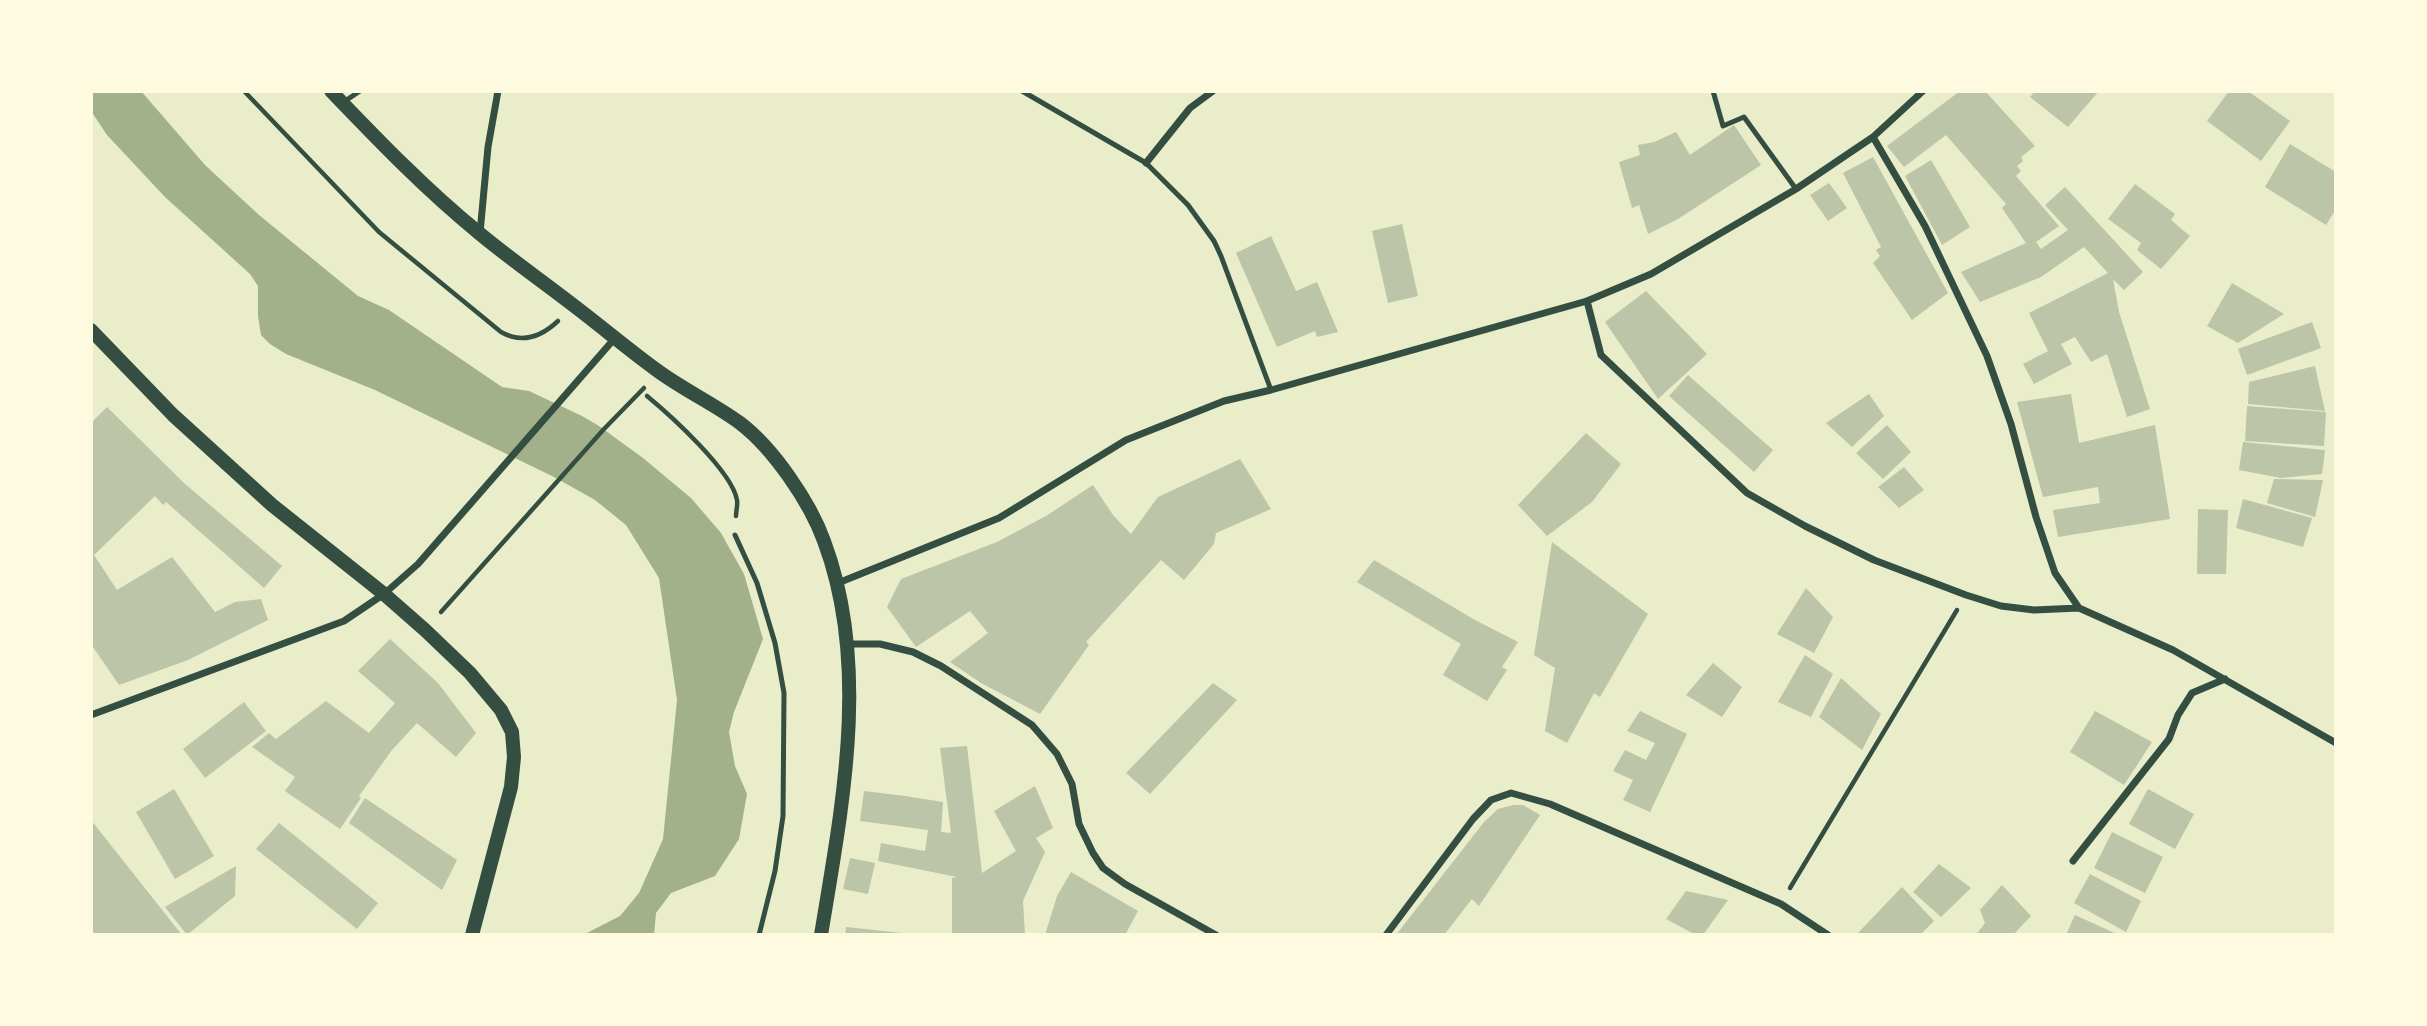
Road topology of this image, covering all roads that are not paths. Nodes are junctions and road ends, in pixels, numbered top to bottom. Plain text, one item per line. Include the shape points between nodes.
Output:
1 (331, 91) edge
2 (360, 91) edge
3 (498, 91) edge
4 (1022, 91) edge
5 (1213, 91) edge
6 (1713, 91) edge
7 (1923, 91) edge
8 (342, 102) junction
9 (1873, 137) junction
10 (1146, 163) junction
11 (1796, 190) junction
12 (480, 234) junction
13 (1587, 301) junction
14 (91, 330) edge
15 (615, 338) junction
16 (1271, 390) junction
17 (734, 535) road end
18 (838, 583) junction
19 (384, 594) junction
20 (2079, 608) junction
21 (846, 644) junction
22 (2225, 679) junction
23 (91, 715) edge
24 (2336, 743) edge
25 (2073, 861) dead end
26 (472, 935) edge
27 (759, 935) edge
28 (821, 935) edge
29 (1216, 935) edge
30 (1386, 935) edge
31 (1828, 935) edge

1 - 8 main road
2 - 8 lane
3 - 12 street
4 - 10 lane
5 - 10 street via 1190,108
6 - 11 lane via 1723,126 1744,117
7 - 9 street
8 - 12 main road via 433,194
9 - 11 street
9 - 20 street via 1925,226 1987,356 2055,573
10 - 16 lane via 1188,205 1214,241
11 - 13 street via 1651,274
12 - 15 main road
13 - 16 street
13 - 20 street via 1601,355 1747,493 1874,560 1966,595 2034,610
14 - 19 main road via 173,415 272,505
15 - 18 main road via 742,424 778,462 802,495 824,539
15 - 19 street via 418,564
16 - 18 street via 1223,401 1126,440 999,518
17 - 27 lane via 757,583 784,693 783,816
18 - 21 main road
19 - 23 street via 344,621
19 - 26 main road via 470,673 501,710 512,732 511,787
20 - 22 street
21 - 28 main road via 850,718 844,796
21 - 29 street via 880,644 913,652 1032,725 1057,754 1072,785 1079,824 1103,868
22 - 24 street
22 - 25 street via 2192,693 2169,739
30 - 31 street via 1473,819 1491,800 1511,793 1574,814 1781,904

